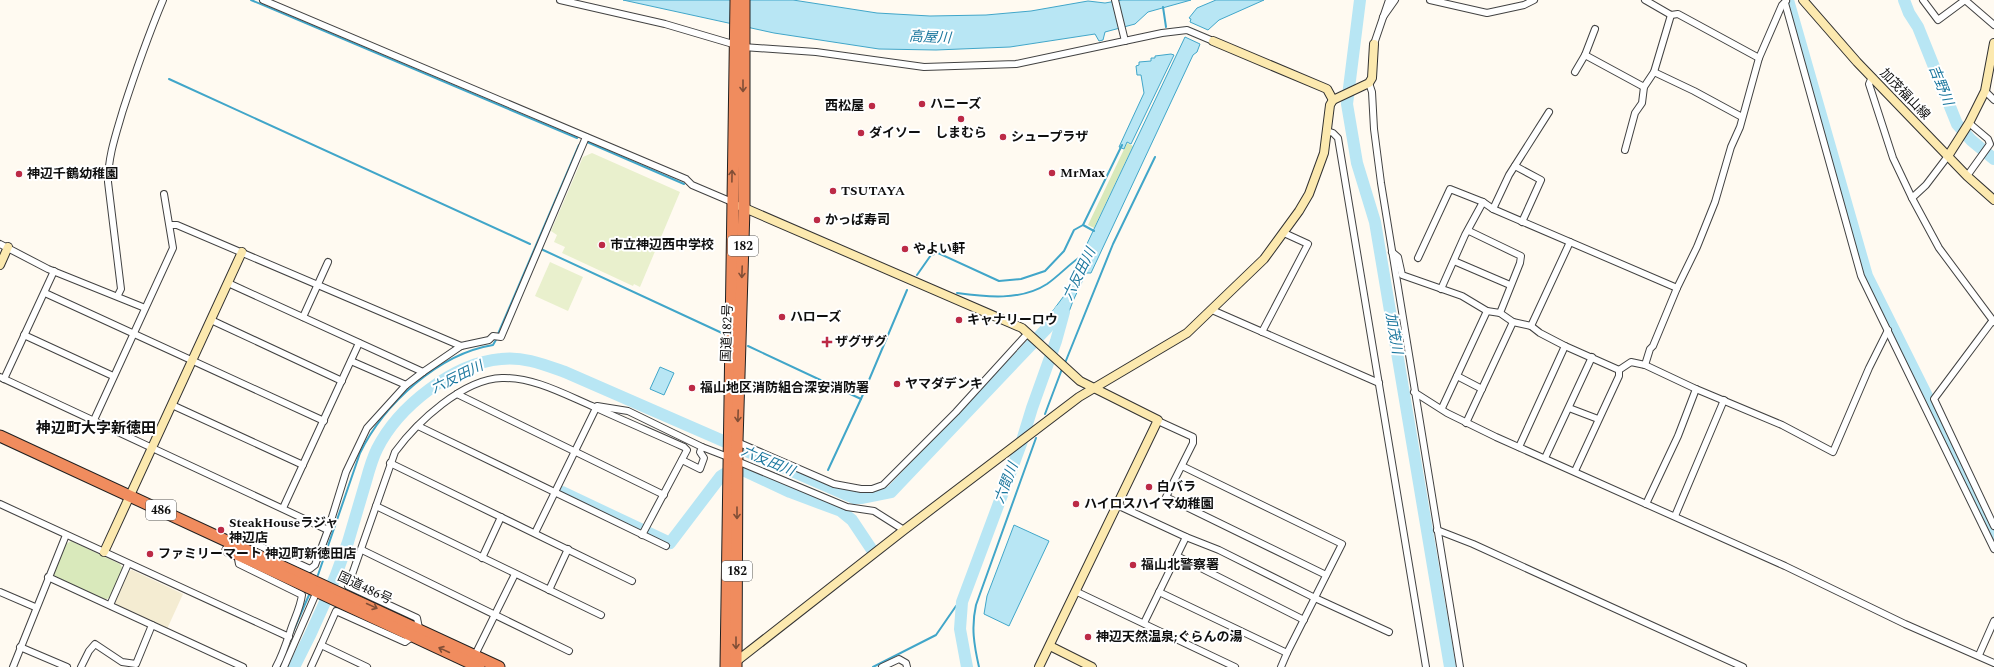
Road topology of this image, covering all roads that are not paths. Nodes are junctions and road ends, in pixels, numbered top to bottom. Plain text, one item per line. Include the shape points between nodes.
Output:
1 (163, 0) edge
2 (263, 0) edge
3 (560, 0) edge
4 (736, 0) edge
5 (744, 0) edge
6 (1115, 0) edge
7 (1389, 0) edge
8 (1395, 0) edge
9 (1430, 0) edge
10 (1534, 0) edge
11 (1645, 0) edge
12 (1803, 0) edge
13 (1923, 0) edge
14 (1965, 0) edge
15 (1786, 1) edge
16 (1671, 15) junction
17 (1381, 19) junction
18 (1994, 25) edge
19 (1595, 29) dead end
20 (1124, 39) junction
21 (739, 41) junction
22 (1213, 41) joint
23 (1994, 43) edge
24 (1374, 44) joint
25 (1585, 55) junction
26 (1759, 58) junction
27 (1575, 72) dead end
28 (1654, 72) junction
29 (1872, 77) junction
30 (1368, 83) junction
31 (1644, 87) junction
32 (1985, 92) junction
33 (1334, 100) junction
34 (1994, 100) edge
35 (1549, 112) dead end
36 (1742, 118) junction
37 (1967, 126) junction
38 (1327, 131) junction
39 (586, 137) junction
40 (1625, 150) dead end
41 (1948, 156) junction
42 (1515, 166) junction
43 (1967, 176) junction
44 (164, 194) dead end
45 (1912, 198) junction
46 (1994, 200) edge
47 (732, 202) junction
48 (1483, 202) junction
49 (744, 208) junction
50 (1493, 209) junction
51 (1522, 222) junction
52 (170, 225) junction
53 (1469, 231) junction
54 (1284, 233) junction
55 (1570, 242) junction
56 (0, 244) edge
57 (8, 247) junction
58 (242, 252) junction
59 (1392, 252) junction
60 (1418, 258) dead end
61 (1454, 261) junction
62 (328, 262) dead end
63 (0, 265) edge
64 (54, 271) junction
65 (228, 283) junction
66 (318, 284) junction
67 (1510, 284) junction
68 (1677, 288) junction
69 (1441, 289) junction
70 (45, 293) junction
71 (118, 295) junction
72 (145, 308) junction
73 (1212, 310) junction
74 (1487, 311) junction
75 (1500, 313) junction
76 (304, 317) junction
77 (211, 320) junction
78 (1993, 321) edge
79 (1514, 322) junction
80 (1531, 326) junction
81 (1888, 330) junction
82 (1262, 332) junction
83 (134, 334) junction
84 (1030, 334) junction
85 (24, 335) junction
86 (359, 343) junction
87 (462, 346) junction
88 (1565, 346) junction
89 (1592, 357) junction
90 (192, 361) junction
91 (351, 361) junction
92 (1645, 365) junction
93 (1619, 370) junction
94 (423, 372) junction
95 (113, 376) junction
96 (1457, 376) junction
97 (2, 378) edge
98 (342, 381) junction
99 (1379, 383) junction
100 (406, 386) junction
101 (1095, 388) junction
102 (1482, 389) junction
103 (1696, 389) junction
104 (1414, 392) junction
105 (457, 394) junction
106 (1724, 400) junction
107 (172, 405) junction
108 (596, 408) junction
109 (1442, 408) junction
110 (1569, 408) junction
111 (94, 420) junction
112 (1598, 420) junction
113 (324, 421) junction
114 (1158, 421) junction
115 (1466, 422) junction
116 (418, 426) junction
117 (0, 436) edge
118 (734, 442) junction
119 (0, 444) edge
120 (152, 447) junction
121 (702, 447) junction
122 (1519, 448) junction
123 (574, 451) junction
124 (1545, 458) junction
125 (733, 459) junction
126 (682, 460) junction
127 (390, 463) junction
128 (303, 465) junction
129 (1182, 466) junction
130 (1575, 471) junction
131 (555, 492) junction
132 (664, 494) junction
133 (128, 499) junction
134 (0, 504) edge
135 (1117, 504) junction
136 (1646, 504) junction
137 (376, 506) junction
138 (283, 508) junction
139 (1675, 516) junction
140 (501, 517) junction
141 (1994, 526) edge
142 (328, 530) junction
143 (904, 530) junction
144 (1437, 530) junction
145 (644, 532) junction
146 (535, 533) junction
147 (66, 535) junction
148 (1186, 537) junction
149 (666, 546) dead end
150 (568, 549) junction
151 (1994, 549) edge
152 (362, 550) junction
153 (238, 551) junction
154 (104, 552) junction
155 (1177, 556) junction
156 (482, 558) junction
157 (128, 564) junction
158 (515, 574) junction
159 (1326, 575) junction
160 (48, 577) junction
161 (632, 581) dead end
162 (319, 589) junction
163 (549, 590) junction
164 (1075, 591) junction
165 (0, 592) edge
166 (1159, 592) junction
167 (1315, 598) junction
168 (110, 605) junction
169 (35, 607) junction
170 (495, 615) junction
171 (601, 615) dead end
172 (1304, 620) junction
173 (1994, 621) edge
174 (1144, 623) junction
175 (152, 625) junction
176 (416, 632) junction
177 (1389, 632) dead end
178 (289, 637) junction
179 (322, 645) junction
180 (1050, 646) junction
181 (20, 647) junction
182 (569, 651) dead end
183 (1287, 653) junction
184 (1979, 655) junction
185 (1994, 662) edge
186 (474, 663) edge
187 (732, 666) edge
188 (13, 667) edge
189 (67, 667) edge
190 (81, 667) edge
191 (243, 667) edge
192 (276, 667) edge
193 (284, 667) edge
194 (310, 667) edge
195 (367, 667) edge
196 (499, 667) edge
197 (882, 667) edge
198 (907, 667) edge
199 (1039, 667) edge
200 (1092, 667) edge
201 (1235, 667) edge
202 (1280, 667) edge
203 (1426, 667) edge
204 (1460, 667) edge
205 (1743, 667) edge

1 - 71 street via 138,65 111,151 108,169 121,288
2 - 39 street
3 - 21 street
4 - 21 highway, 国道182号 / 182
5 - 21 highway, 国道182号 / 182
6 - 20 street
7 - 17 street
8 - 17 street
9 - 10 street via 1487,13 1524,5
11 - 16 street
12 - 29 street, 加茂福山線
13 - 14 street via 1938,20
14 - 18 street
15 - 26 street
15 - 81 street via 1855,257 1870,296
16 - 26 street via 1678,14
16 - 28 street
17 - 24 street
19 - 25 street
20 - 21 street via 1016,64 924,67
20 - 22 street via 1182,30
47 -> 21 highway, 国道182号 / 182
21 -> 49 highway, 国道182号 / 182
22 - 33 street via 1327,89
23 - 32 street
24 - 30 street via 1372,78
25 - 27 street
25 - 31 street
26 - 36 street
28 - 31 street
28 - 36 street
29 - 41 street, 加茂福山線
29 - 45 street via 1869,84 1893,158
30 - 33 street
30 - 59 street via 1372,92 1374,129
31 - 40 street via 1642,103 1634,113
32 - 34 street
32 - 37 street
33 - 38 street via 1328,113
35 - 42 street
36 - 68 street via 1715,202
37 - 41 street
37 - 43 street via 1988,139 1990,144
38 - 54 street via 1324,153 1309,194
38 - 99 street via 1338,138
39 - 47 street via 686,179 692,185
39 - 87 street via 501,337 493,336 489,340
41 - 43 street, 加茂福山線
41 - 45 street via 1926,185
42 - 50 street
42 - 51 street via 1541,180
43 - 46 street, 加茂福山線
44 - 52 street
45 - 78 street via 1939,248
47 - 49 street
47 - 118 highway, 国道182号 / 182
48 - 50 street
48 - 53 street
48 - 60 street via 1450,189
49 - 84 street via 998,317
49 -> 118 highway, 国道182号 / 182
50 - 51 street
51 - 55 street
52 - 58 street via 177,225
52 - 72 street via 173,248
53 - 61 street
53 - 67 street via 1521,256
54 - 73 street via 1264,259
54 - 82 street via 1308,244
55 - 68 street
55 - 80 street
56 - 57 street
57 - 63 street
57 - 64 street
58 - 65 street
58 - 66 street
59 - 69 street via 1398,257 1402,275
59 - 104 street
61 - 67 street
61 - 69 street
62 - 66 street
64 - 70 street
64 - 71 street
65 - 76 street
65 - 77 street
66 - 76 street
66 - 87 street
67 - 75 street
68 - 92 street
69 - 74 street via 1462,296
70 - 83 street
70 - 85 street
71 - 72 street
72 - 83 street
73 - 82 street
73 - 101 street via 1187,334
74 - 75 street
74 - 96 street
75 - 79 street
76 - 86 street
77 - 90 street
77 - 98 street
78 - 141 street via 1934,399
79 - 80 street
79 - 102 street
80 - 88 street
81 - 106 street via 1833,452 1782,425
81 - 151 street
82 - 99 street
83 - 90 street
83 - 95 street
84 - 101 street via 1080,381
84 - 118 street via 883,484 861,489 834,484
85 - 95 street
85 - 97 street
86 - 91 street
86 - 94 street
87 - 94 street
88 - 89 street
88 - 122 street
89 - 93 street
89 - 110 street
90 - 107 street
90 - 113 street
91 - 98 street
91 - 100 street
92 - 93 street via 1631,362
92 - 103 street
93 - 112 street via 1619,376
94 - 100 street
95 - 111 street
96 - 102 street
96 - 109 street
97 - 111 street
98 - 113 street
99 - 203 street
100 - 142 street via 367,428 346,472
101 - 114 street
101 - 143 street via 1010,448
102 - 115 street
103 - 106 street
103 - 136 street via 1678,436
104 - 109 street
104 - 144 street
105 - 108 street via 486,380 516,378
105 - 116 street
105 - 123 street
106 - 139 street
107 - 120 street
107 - 128 street
108 - 121 street via 597,406 628,412
108 - 123 street
108 - 126 street via 684,447 687,450
109 - 115 street
110 - 112 street
110 - 124 street
111 - 120 street
112 - 130 street
113 - 128 street
114 - 129 street via 1193,437 1193,443
114 - 135 street
115 - 122 street
116 - 127 street via 403,441
116 - 131 street
117 - 133 highway, 国道486号 / 486
118 - 125 highway, 国道182号 / 182
119 - 133 highway, 国道486号 / 486
120 - 133 street
120 - 138 street
121 - 125 street
121 - 126 street via 700,452 704,458 700,469
122 - 124 street
123 - 131 street
123 - 132 street
124 - 130 street
125 - 143 street via 847,507 874,511
125 - 187 highway, 国道182号 / 182
126 - 132 street
127 - 137 street
127 - 140 street
128 - 138 street
129 - 159 street via 1342,544
129 - 159 street via 1166,497
130 - 136 street
131 - 145 street
131 - 146 street
132 - 145 street
133 - 153 highway, 国道486号 / 486
133 - 154 street
134 - 147 street
135 - 148 street
135 - 164 street
136 - 139 street
137 - 152 street
137 - 156 street
138 - 142 street
139 - 184 street via 1905,624
140 - 146 street
140 - 156 street
142 - 153 street via 315,565 310,569 249,541
143 - 187 street
144 - 204 street
144 - 205 street
145 - 149 street
146 - 150 street
147 - 154 street
147 - 160 street
148 - 155 street
148 - 167 street
150 - 161 street
150 - 163 street
152 - 170 street
152 - 176 street via 348,586 417,618
153 - 162 highway, 国道486号 / 486
153 - 178 street via 239,564 302,596
154 - 157 street
155 - 166 street
155 - 172 street
156 - 158 street
157 - 168 street
157 - 178 street
158 - 163 street
158 - 170 street
159 - 167 street
160 - 168 street
160 - 169 street
162 - 176 highway, 国道486号 / 486
162 - 193 street
163 - 171 street
164 - 174 street
164 - 180 street
165 - 169 street
166 - 174 street
166 - 183 street
167 - 172 street
167 - 177 street
168 - 175 street
169 - 181 street
170 - 182 street
170 - 186 street
172 - 183 street
173 - 184 street
174 - 201 street
175 - 190 street via 136,664 122,662 95,644
175 - 191 street
176 - 179 street via 406,642 336,611
176 - 186 highway, 国道486号 / 486
178 - 192 street
179 - 194 street
179 - 195 street
180 - 199 street
180 - 200 street
181 - 188 street
181 - 189 street
183 - 202 street
184 - 185 street
186 - 196 highway, 国道486号 / 486
197 - 198 street via 899,659 906,662

